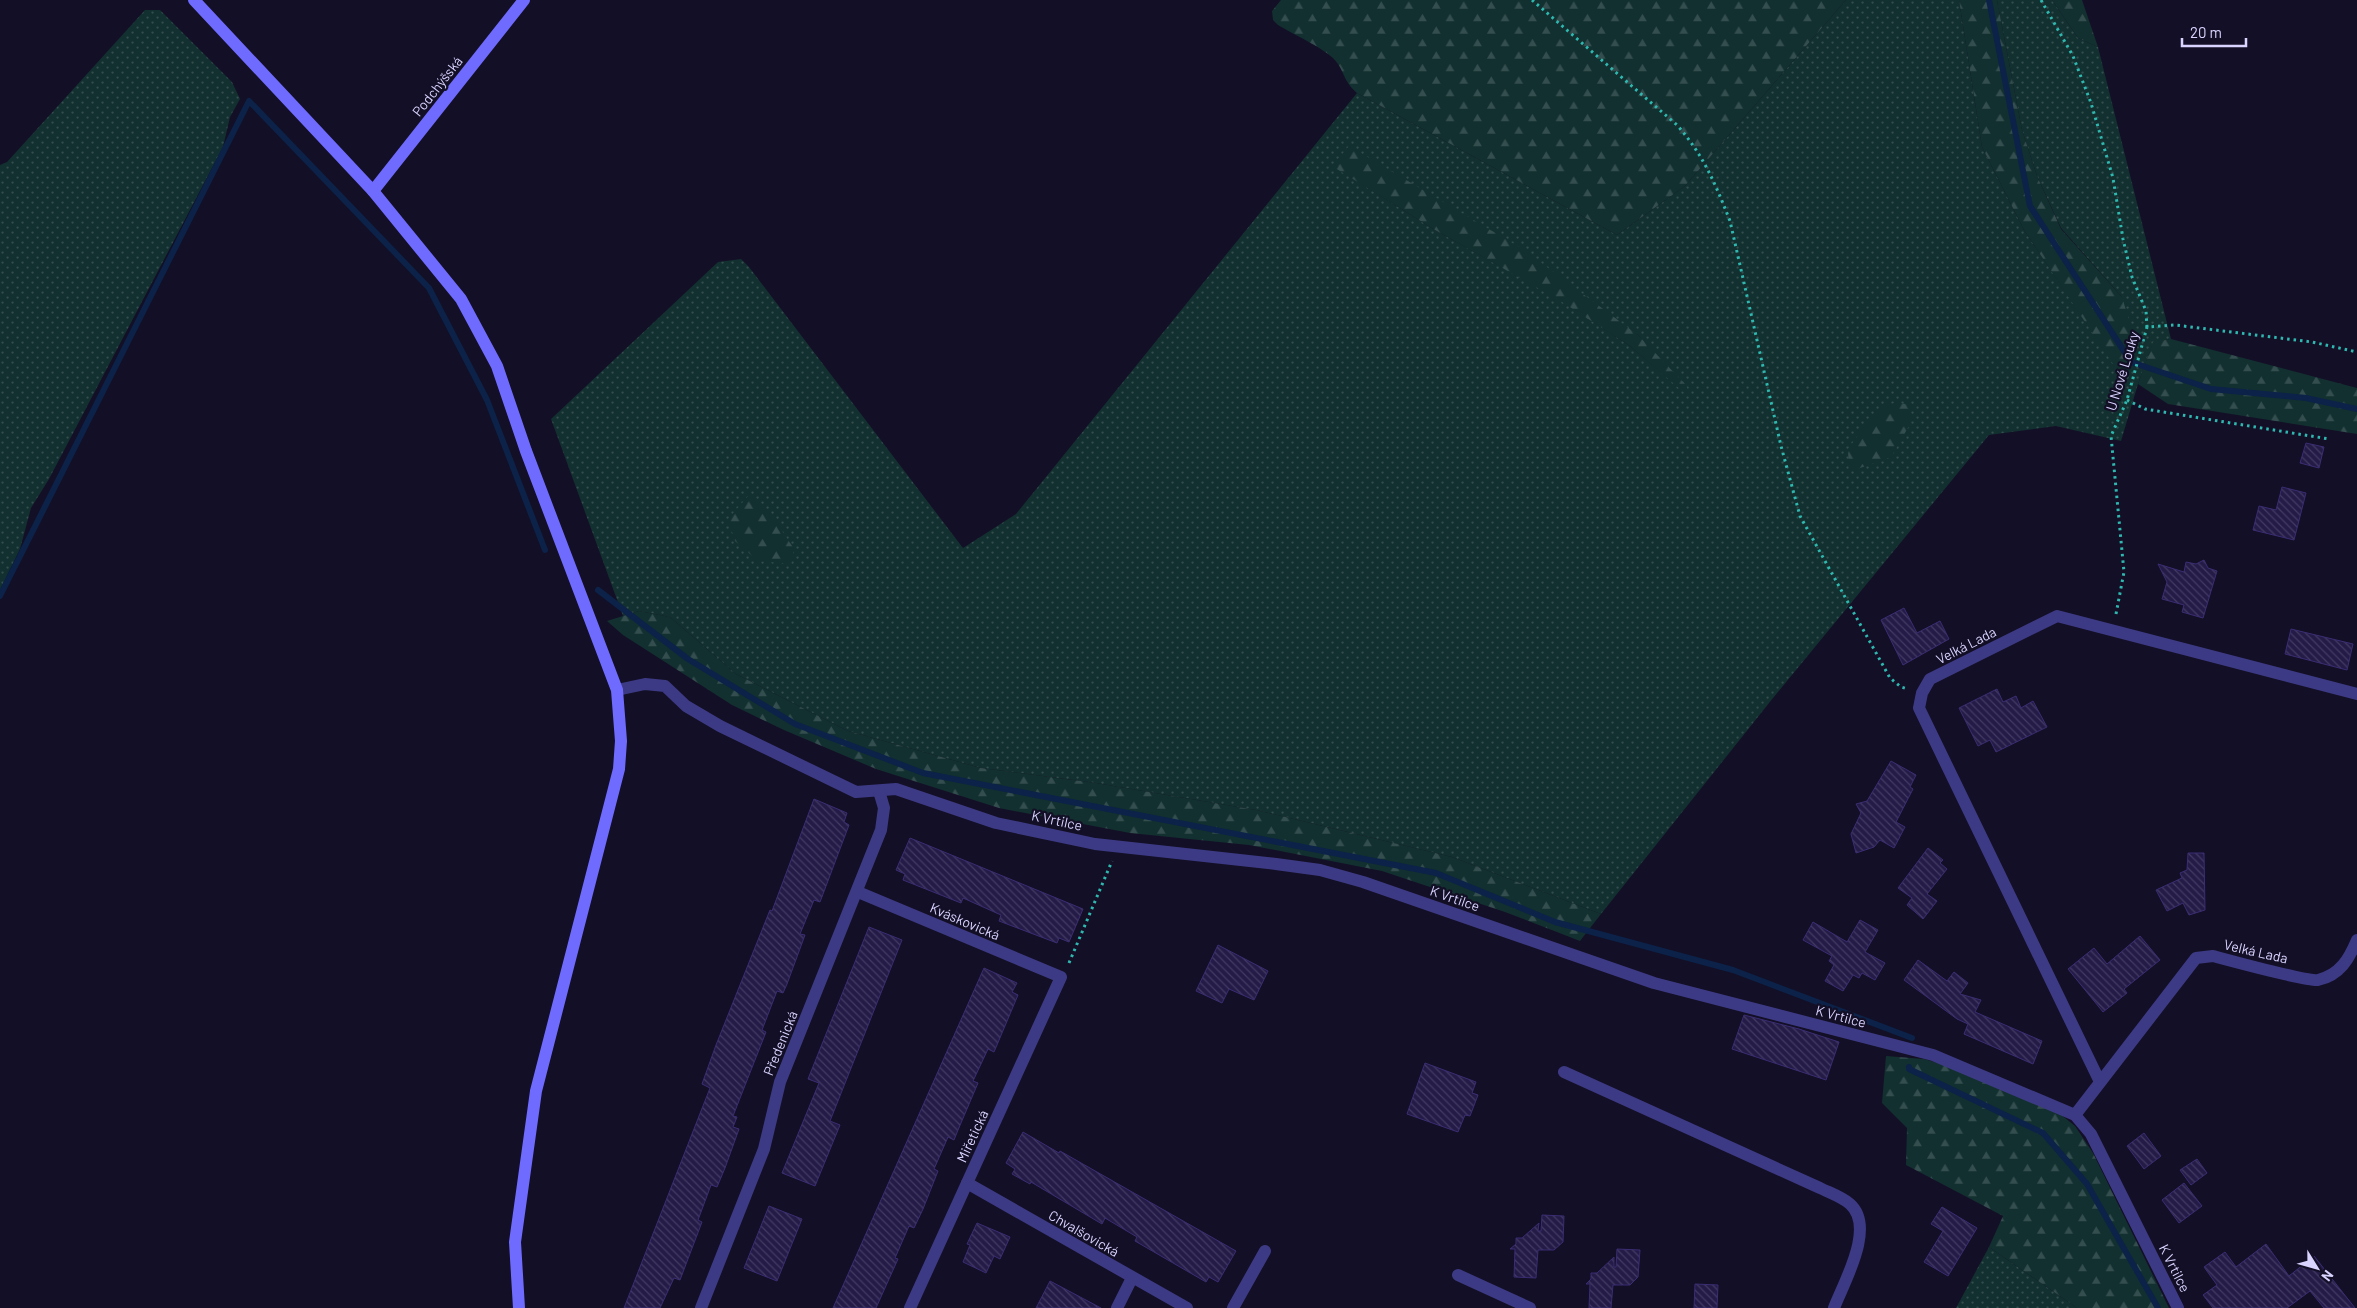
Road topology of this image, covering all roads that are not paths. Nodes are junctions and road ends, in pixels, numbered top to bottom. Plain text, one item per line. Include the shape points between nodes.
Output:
1 (194, 0) edge
2 (524, 0) edge
3 (373, 191) junction
4 (617, 690) junction
5 (2357, 694) edge
6 (879, 791) junction
7 (858, 892) junction
8 (2357, 940) edge
9 (1061, 977) joint
10 (1564, 1072) dead end
11 (2100, 1082) junction
12 (2075, 1115) junction
13 (967, 1183) junction
14 (1265, 1251) dead end
15 (1458, 1275) dead end
16 (1132, 1278) junction
17 (520, 1308) edge
18 (701, 1308) edge
19 (910, 1308) edge
20 (1117, 1308) edge
21 (1187, 1308) edge
22 (1232, 1308) edge
23 (1530, 1308) edge
24 (1834, 1308) edge
25 (2178, 1308) edge

1 - 3 street
2 - 3 street, Podchýšská
3 - 4 street via 461,298 497,366
4 - 6 street, K Vrtilce via 645,684 665,686 686,706 720,726 856,792
4 - 17 street via 621,741 619,769 536,1091 515,1242
5 - 11 street, Velká Lada via 2057,616 1930,679 1922,693 1919,708
6 - 7 street, Předenická via 884,819
6 - 12 street, K Vrtilce via 896,789 996,823 1095,844 1329,872 1654,983 1933,1056
7 - 9 street, Kváskovická
7 - 18 street, Předenická via 780,1082 764,1149
8 - 11 street, Velká Lada via 2338,972 2317,981 2212,956 2196,958
9 - 13 street, Miřetická
10 - 24 street via 1850,1204 1860,1218 1861,1239
11 - 12 street, Velká Lada
12 - 25 street, K Vrtilce via 2091,1134
13 - 16 street, Chvalšovická
13 - 19 street, Miřetická
14 - 22 street
15 - 23 street
16 - 20 street
16 - 21 street, Chvalšovická

